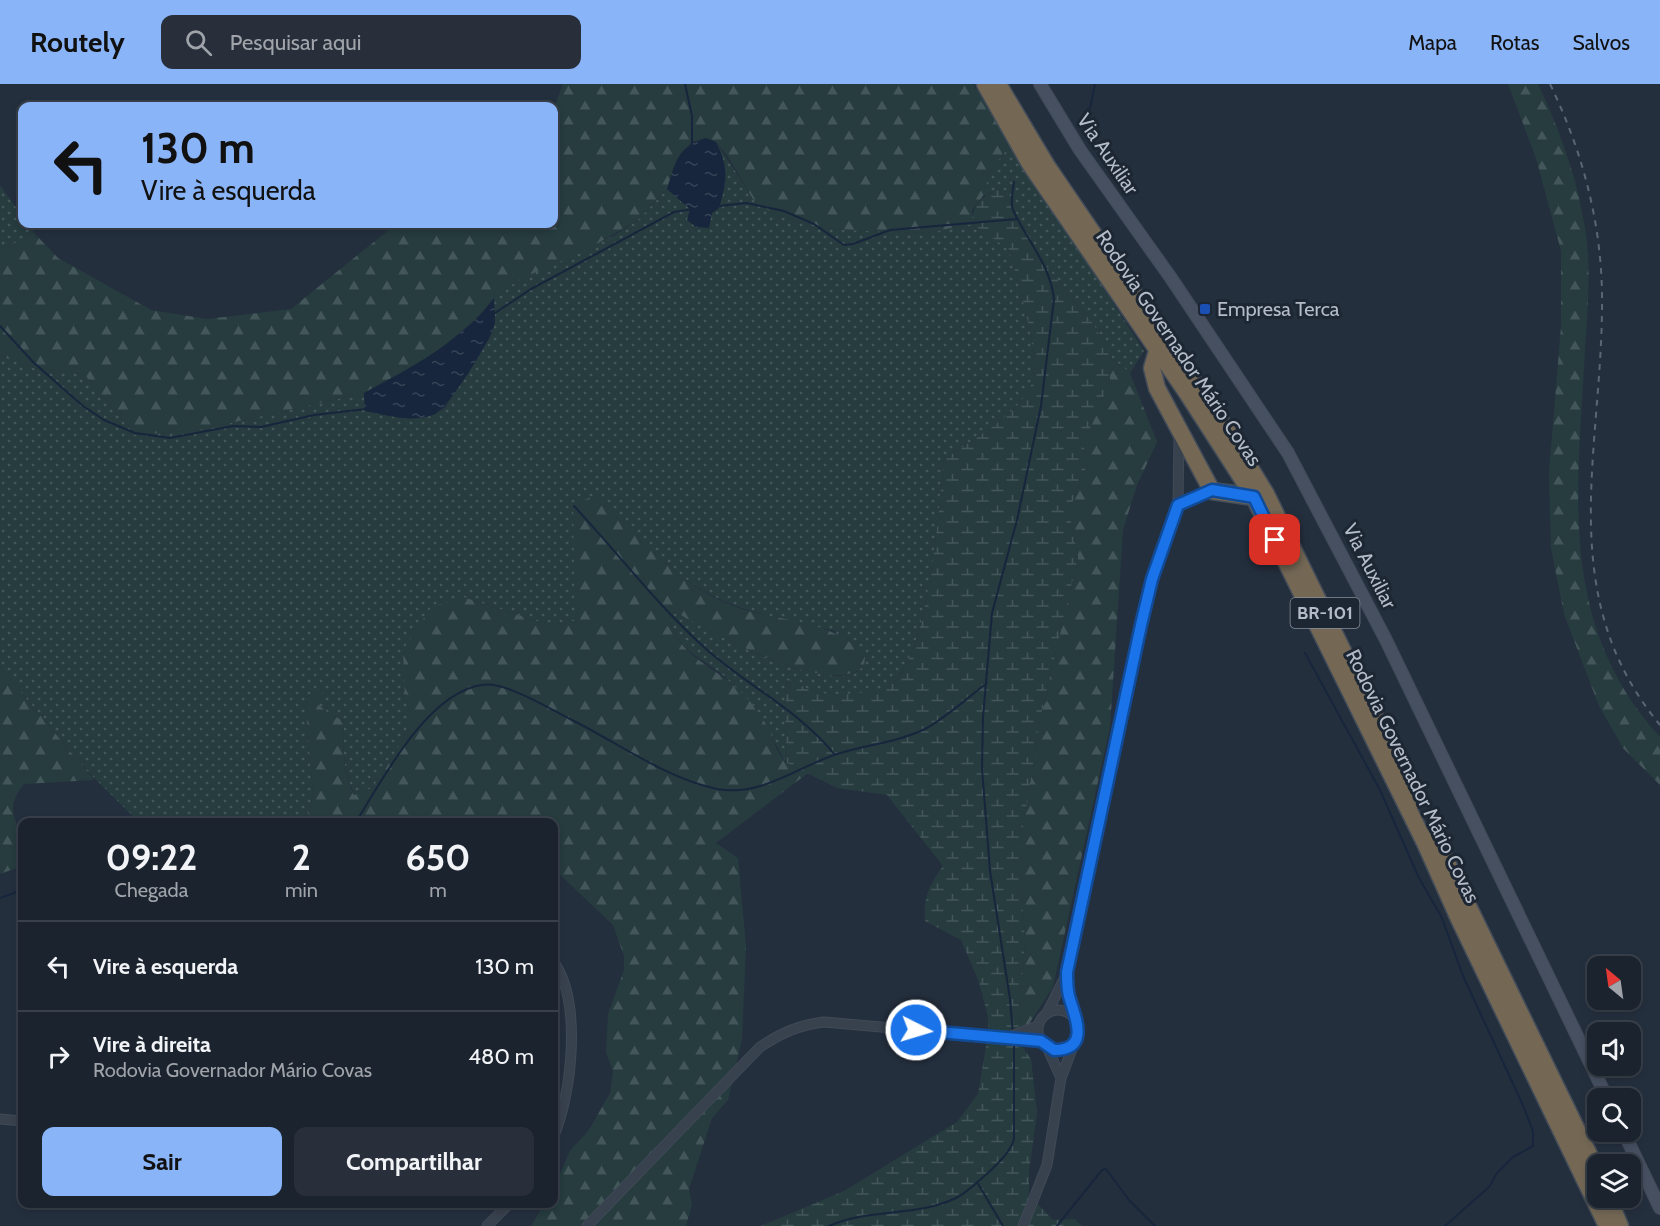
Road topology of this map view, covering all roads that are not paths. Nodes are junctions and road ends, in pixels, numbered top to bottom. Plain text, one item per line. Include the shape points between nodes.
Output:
1 (985, 84) edge
2 (998, 84) edge
3 (1040, 84) edge
4 (1157, 351) junction
5 (1179, 431) junction
6 (1212, 490) junction
7 (1254, 497) junction
8 (1178, 505) junction
9 (558, 970) edge
10 (1067, 972) junction
11 (1047, 1013) junction
12 (1038, 1026) junction
13 (1078, 1026) junction
14 (1009, 1037) junction
15 (1075, 1041) junction
16 (1044, 1044) junction
17 (1061, 1078) junction
18 (1602, 1088) edge
19 (0, 1119) edge
20 (558, 1120) edge
21 (18, 1121) edge
22 (1628, 1142) edge
23 (1589, 1154) edge
24 (505, 1208) edge
25 (1613, 1208) edge
26 (1660, 1208) edge
27 (487, 1226) edge
28 (587, 1226) edge
29 (1023, 1226) edge
30 (1607, 1226) edge
31 (1620, 1226) edge

1 - 4 highway, Rodovia Governador Mário Covas / BR-101 via 1030,164
2 - 23 highway, Rodovia Governador Mário Covas / BR-101 via 1047,166 1223,424 1266,494
3 - 18 street, Via Auxiliar via 1080,150 1288,453 1321,511
4 - 5 highway via 1152,368 1157,388
4 - 7 highway, Rodovia Governador Mário Covas / BR-101
5 - 6 highway
5 - 8 street
6 - 7 highway
6 - 8 street
7 - 30 highway, Rodovia Governador Mário Covas / BR-101 via 1425,843
8 - 10 street via 1152,579 1141,625
9 - 20 street via 568,1002 570,1070
10 - 11 street
10 - 13 street
11 - 12 street
11 - 13 street via 1062,1010 1075,1018
12 - 14 street
12 - 16 street
13 - 15 street
14 - 16 street
14 - 28 street via 824,1022 780,1033 760,1047
15 - 16 street via 1062,1050
15 - 17 street
16 - 17 street
17 - 29 street via 1047,1165
19 - 21 street
22 - 26 street
24 - 27 street
25 - 31 highway

